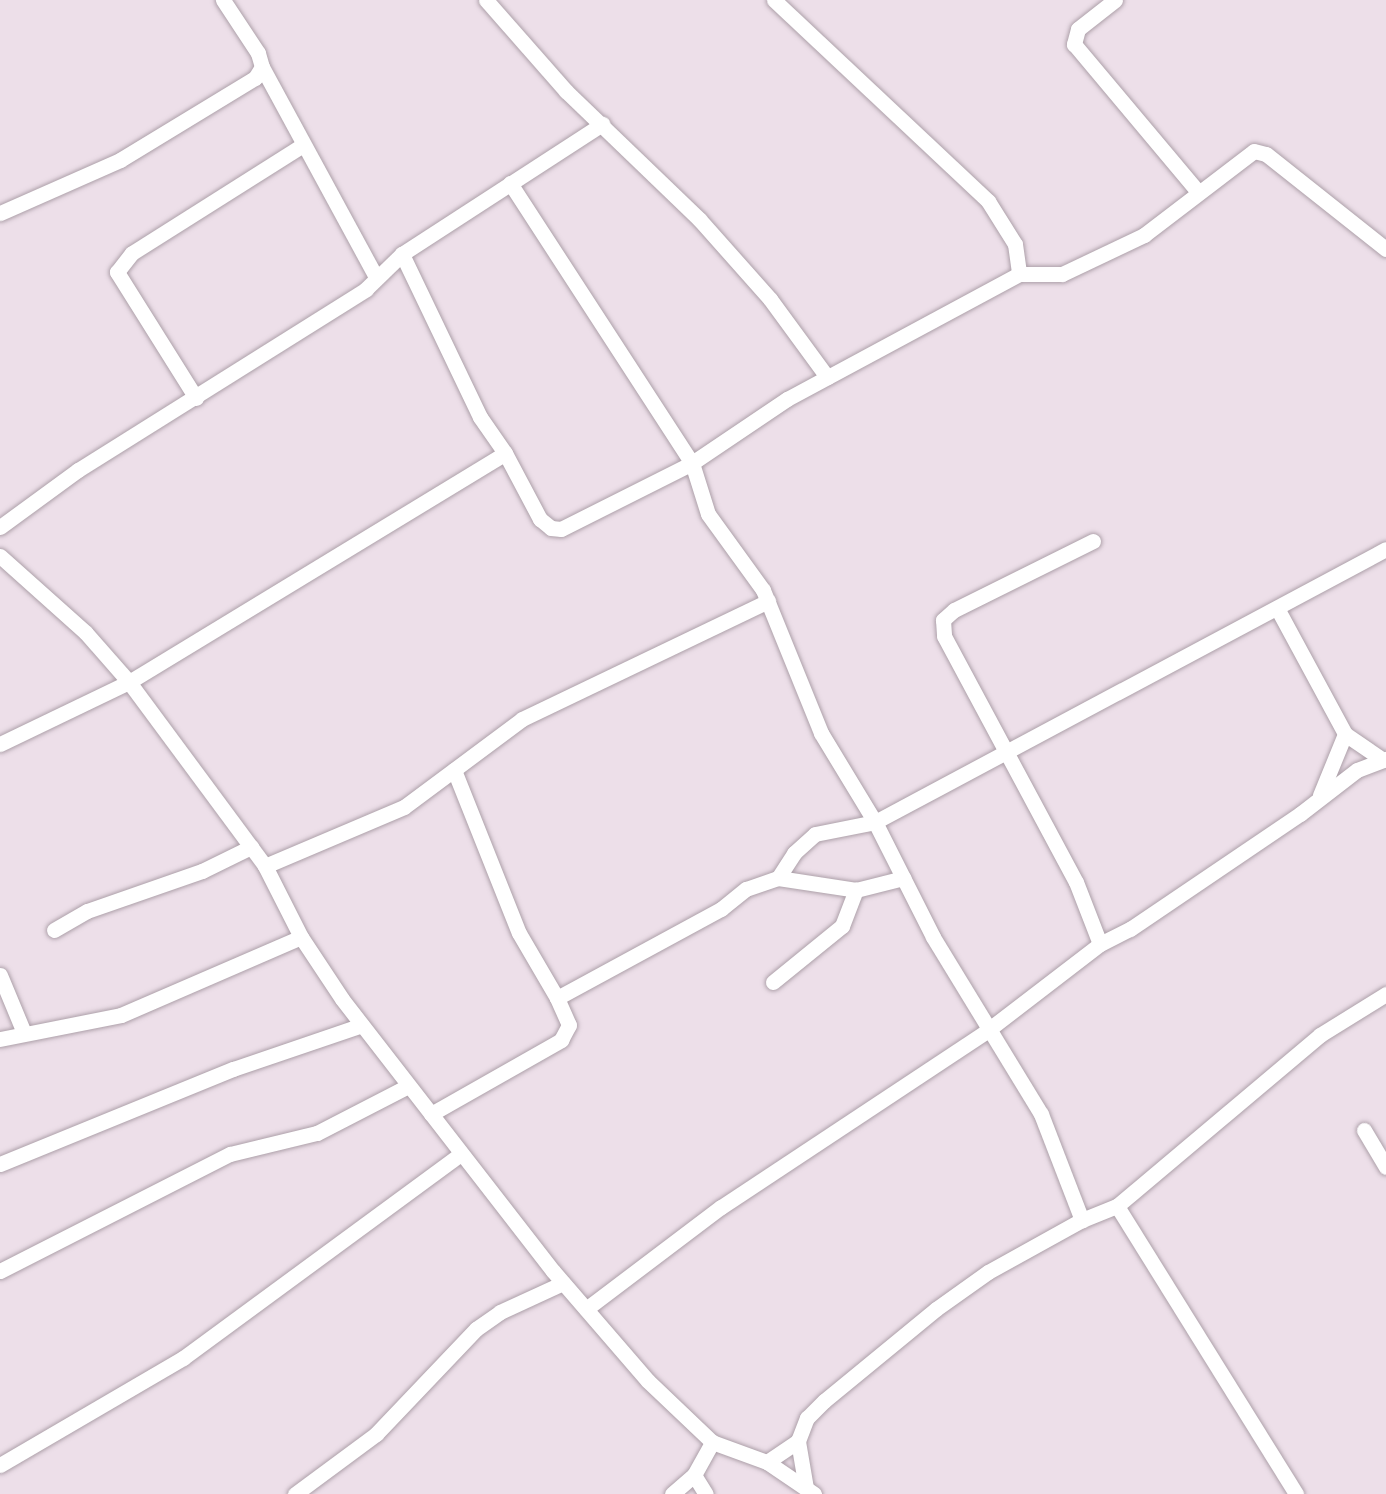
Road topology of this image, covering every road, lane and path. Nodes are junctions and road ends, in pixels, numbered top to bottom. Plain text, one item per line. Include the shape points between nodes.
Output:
1 (223, 0) edge
2 (486, 0) edge
3 (774, 0) edge
4 (1115, 0) edge
5 (262, 67) junction
6 (602, 124) junction
7 (301, 146) junction
8 (510, 183) junction
9 (1199, 193) junction
10 (0, 213) edge
11 (1386, 249) edge
12 (402, 254) junction
13 (1019, 274) junction
14 (376, 277) junction
15 (828, 377) junction
16 (196, 398) junction
17 (505, 453) junction
18 (692, 464) junction
19 (0, 527) edge
20 (1093, 541) dead end
21 (1386, 549) edge
22 (0, 556) edge
23 (768, 601) junction
24 (1277, 608) junction
25 (129, 682) junction
26 (1345, 734) junction
27 (0, 744) edge
28 (1008, 754) junction
29 (1384, 759) edge
30 (454, 770) junction
31 (1320, 796) junction
32 (875, 822) junction
33 (251, 847) junction
34 (265, 866) junction
35 (778, 878) junction
36 (903, 878) junction
37 (856, 890) junction
38 (54, 930) dead end
39 (301, 937) junction
40 (1100, 944) junction
41 (0, 975) edge
42 (773, 982) dead end
43 (1386, 994) edge
44 (558, 998) junction
45 (362, 1025) junction
46 (988, 1030) junction
47 (24, 1033) junction
48 (0, 1039) edge
49 (408, 1086) junction
50 (431, 1114) junction
51 (1364, 1130) dead end
52 (461, 1154) junction
53 (0, 1164) edge
54 (1386, 1167) edge
55 (1117, 1206) junction
56 (1082, 1220) junction
57 (0, 1271) edge
58 (563, 1283) junction
59 (585, 1309) junction
60 (798, 1441) junction
61 (712, 1442) junction
62 (767, 1462) junction
63 (0, 1465) edge
64 (694, 1475) junction
65 (810, 1491) edge
66 (295, 1494) edge
67 (672, 1494) edge
68 (706, 1494) edge
69 (1296, 1494) edge

1 - 5 street via 258,53
2 - 6 street via 566,91
3 - 13 street via 988,201 1015,244
4 - 9 street via 1078,29 1074,44
5 - 7 street
5 - 10 street via 255,78 120,160
6 - 8 street
6 - 15 street via 707,228 770,299
7 - 14 street
7 - 16 street via 132,253 117,272
8 - 12 street
8 - 18 street
9 - 11 street via 1241,157 1254,151 1266,154
9 - 13 street via 1144,235 1062,274
12 - 14 street
12 - 17 street via 480,417
13 - 15 street
14 - 16 street via 366,289
15 - 18 street via 768,410
16 - 19 street via 78,470
17 - 18 street via 540,519 551,528 561,529
17 - 25 street
18 - 23 street via 708,514
20 - 28 street via 954,610 943,620 944,636
21 - 24 street
22 - 25 street via 86,633
23 - 30 street via 522,719
23 - 32 street via 821,732
24 - 26 street
24 - 28 street
25 - 27 street
25 - 33 street
26 - 29 street
26 - 31 street
28 - 32 street
28 - 40 street via 1076,882
29 - 31 street via 1357,770
30 - 34 street via 432,789 368,825
30 - 44 street via 519,933
31 - 40 street via 1300,814 1140,923
32 - 35 street via 815,834 794,853
32 - 36 street
33 - 34 street
33 - 38 street via 218,865 87,911
34 - 39 street
35 - 37 street
35 - 44 street via 746,889 721,909
36 - 37 street
36 - 46 street
37 - 42 street via 842,926
39 - 45 street
39 - 47 street via 121,1015 71,1028
40 - 46 street
41 - 47 street
43 - 55 street via 1320,1035
44 - 50 street via 569,1025 561,1040
45 - 49 street
45 - 53 street via 234,1069
46 - 56 street via 1041,1114
46 - 59 street via 721,1208
47 - 48 street
49 - 50 street
49 - 57 street via 318,1133 230,1154
50 - 52 street
51 - 54 street
52 - 58 street
52 - 63 street via 183,1358
55 - 56 street
55 - 69 street
56 - 60 street via 1007,1260 936,1309 824,1401 807,1418
58 - 59 street
58 - 66 street via 500,1312 476,1329 376,1434
59 - 61 street via 648,1381
60 - 62 street
60 - 65 street
61 - 62 street
61 - 64 street
62 - 65 street
64 - 67 street
64 - 68 street

